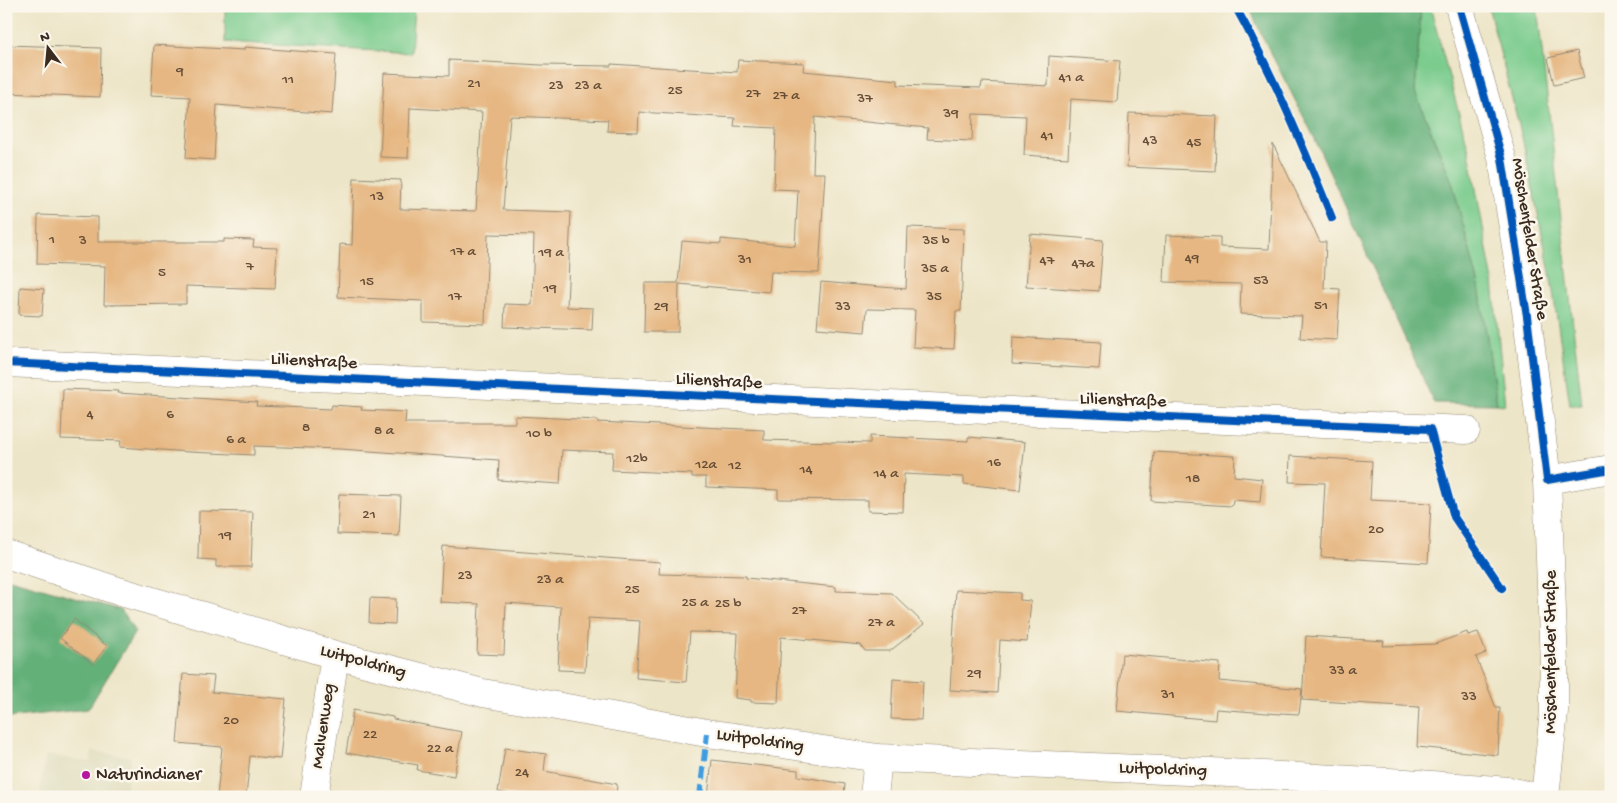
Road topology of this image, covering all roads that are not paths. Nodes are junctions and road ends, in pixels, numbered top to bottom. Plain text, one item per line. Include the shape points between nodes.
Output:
1 (1459, 6) edge
2 (6, 363) edge
3 (1466, 430) dead end
4 (1611, 469) edge
5 (1547, 480) junction
6 (6, 554) edge
7 (335, 655) junction
8 (878, 758) junction
9 (314, 797) edge
10 (874, 797) edge
11 (1535, 797) edge
12 (1545, 797) edge

1 - 5 street, Möschenfelder Straße via 1502,158 1527,316
2 - 3 street, Lilienstraße
4 - 5 street
5 - 12 street, Möschenfelder Straße via 1554,711
6 - 7 street, Luitpoldring via 118,591
7 - 8 street, Luitpoldring via 483,693 707,733
7 - 9 street, Malvenweg
8 - 10 street
8 - 11 street, Luitpoldring via 1230,773 1509,791

